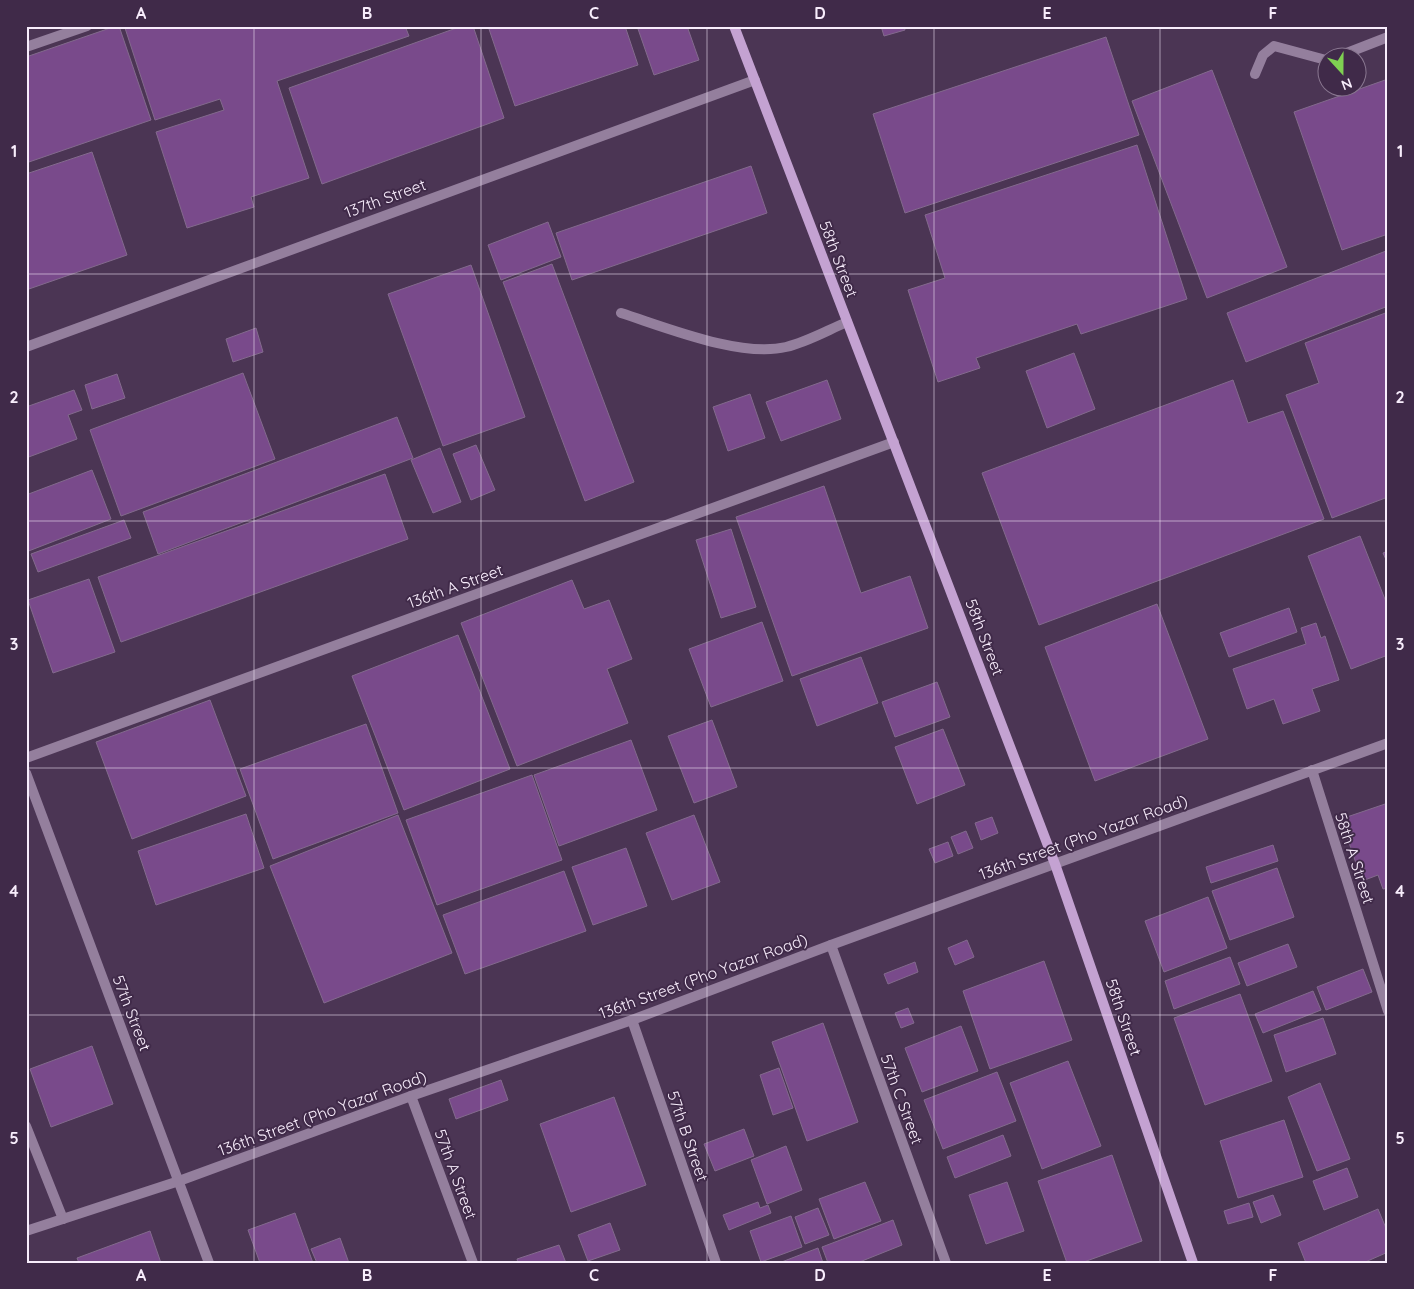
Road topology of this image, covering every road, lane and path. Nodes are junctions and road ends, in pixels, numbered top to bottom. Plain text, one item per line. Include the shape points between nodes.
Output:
1 (87, 26) edge
2 (734, 26) edge
3 (1388, 37) edge
4 (26, 47) edge
5 (1360, 48) edge
6 (1316, 57) edge
7 (1255, 74) dead end
8 (755, 80) junction
9 (621, 313) dead end
10 (847, 322) junction
11 (26, 347) edge
12 (894, 442) junction
13 (1388, 743) edge
14 (26, 758) edge
15 (1312, 770) junction
16 (26, 773) edge
17 (1055, 864) junction
18 (831, 945) junction
19 (1388, 1011) edge
20 (632, 1020) junction
21 (412, 1096) junction
22 (26, 1126) edge
23 (179, 1181) junction
24 (63, 1219) junction
25 (26, 1231) edge
26 (209, 1263) edge
27 (473, 1263) edge
28 (716, 1263) edge
29 (946, 1263) edge
30 (1193, 1263) edge

1 - 4 street
2 - 8 main road, 58th Street
3 - 5 street
6 - 7 street via 1274,46 1263,55
8 - 10 main road, 58th Street
8 - 11 street, 137th Street
9 - 10 street via 687,334 760,350 786,347
10 - 12 main road, 58th Street
12 - 14 street, 136th A Street
12 - 17 main road, 58th Street
13 - 15 street, 136th Street (Pho Yazar Road)
15 - 17 street, 136th Street (Pho Yazar Road)
15 - 19 street, 58th A Street
16 - 23 street, 57th Street
17 - 18 street, 136th Street (Pho Yazar Road)
17 - 30 main road, 58th Street
18 - 20 street, 136th Street (Pho Yazar Road)
18 - 29 street, 57th C Street
20 - 21 street, 136th Street (Pho Yazar Road)
20 - 28 street, 57th B Street
21 - 23 street, 136th Street (Pho Yazar Road)
21 - 27 street, 57th A Street
22 - 24 street
23 - 24 street, 136th Street (Pho Yazar Road)
23 - 26 street, 57th Street
24 - 25 street, 136th Street (Pho Yazar Road)

